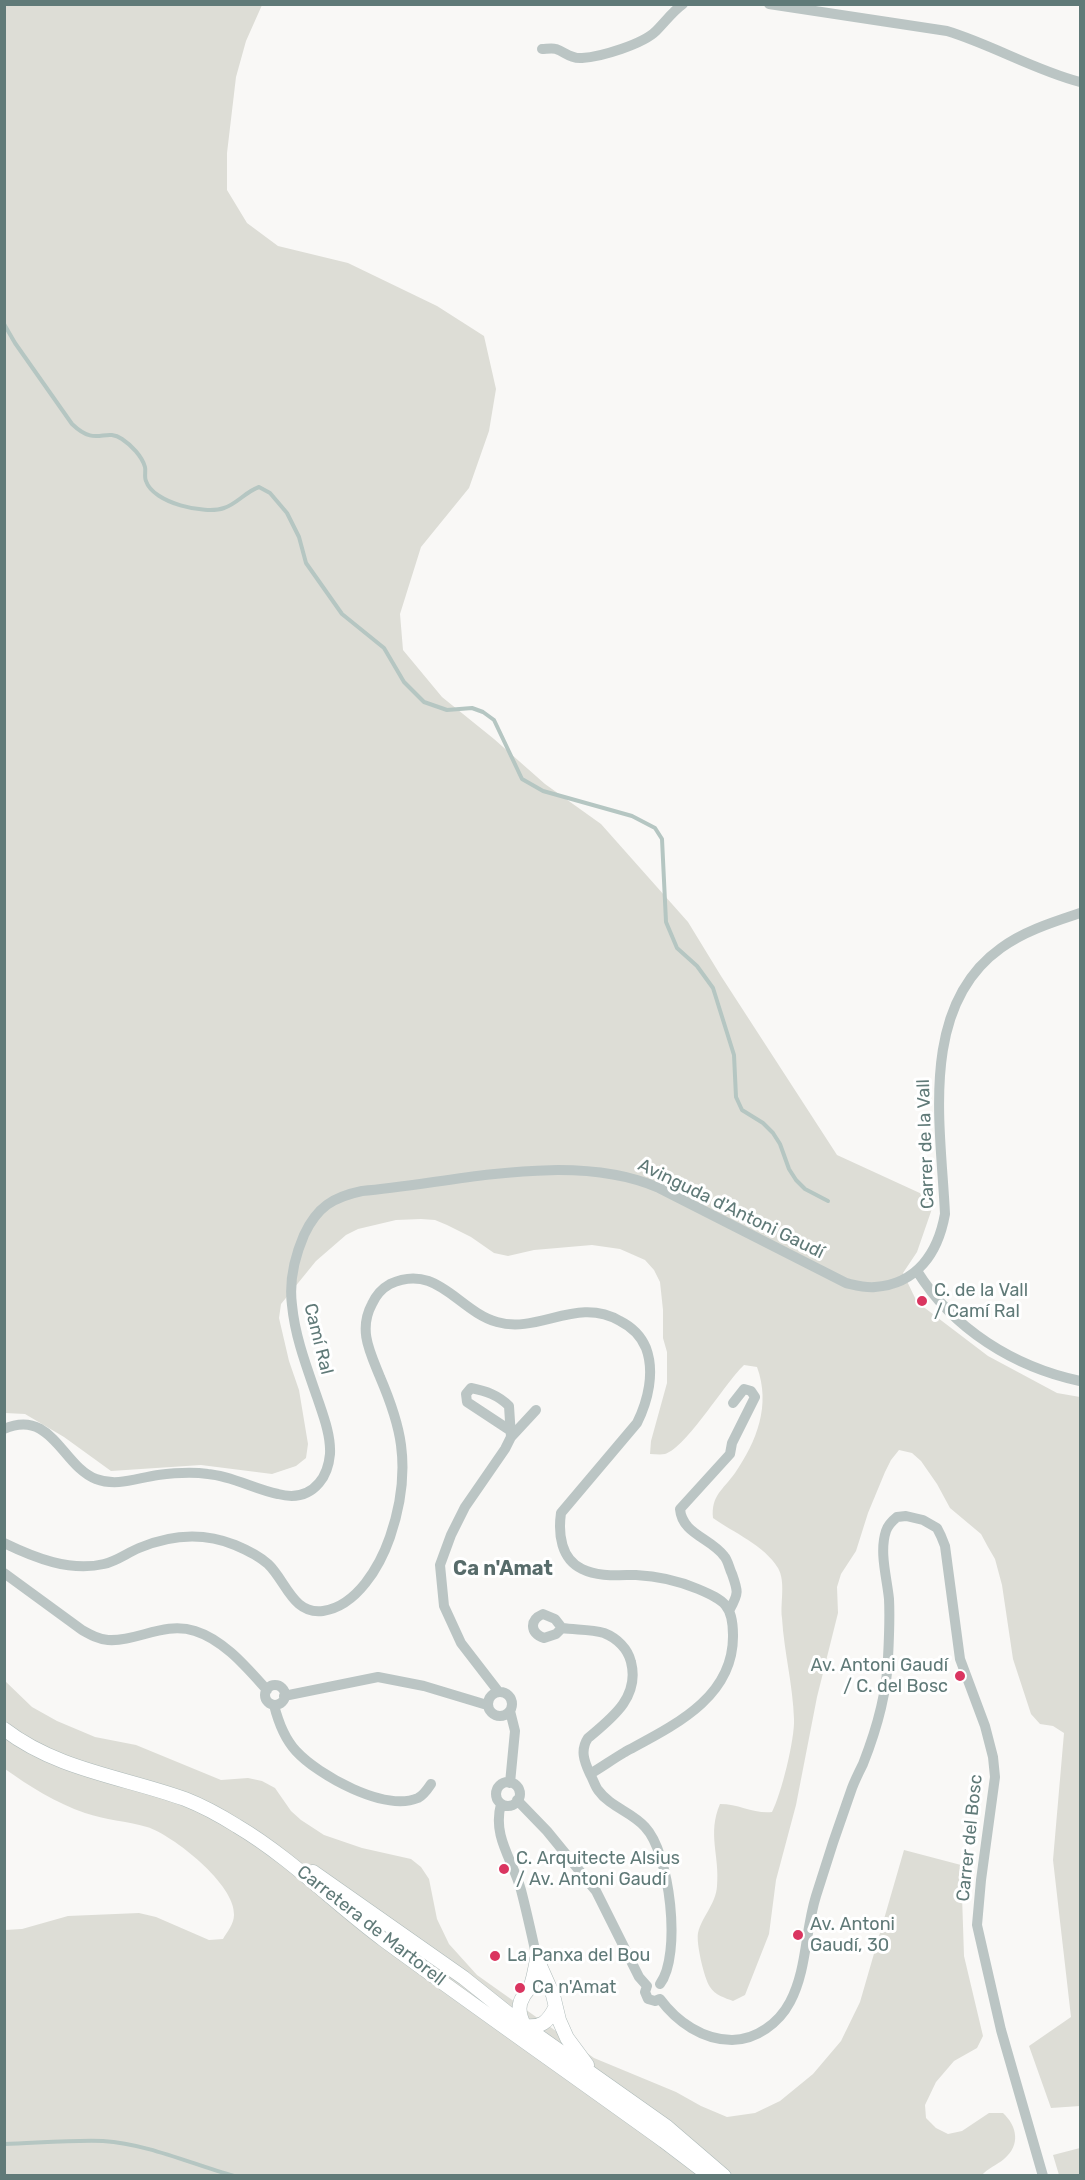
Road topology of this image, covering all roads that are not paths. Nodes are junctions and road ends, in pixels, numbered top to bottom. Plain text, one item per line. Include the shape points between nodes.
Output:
1 (683, 4) edge
2 (769, 4) edge
3 (542, 49) dead end
4 (1080, 82) edge
5 (1080, 913) edge
6 (417, 1185) joint
7 (917, 1270) junction
8 (1080, 1380) edge
9 (733, 1403) dead end
10 (536, 1410) dead end
11 (4, 1429) edge
12 (511, 1434) junction
13 (4, 1542) edge
14 (4, 1573) edge
15 (730, 1609) junction
16 (562, 1628) dead end
17 (267, 1690) junction
18 (498, 1691) junction
19 (284, 1696) junction
20 (274, 1705) junction
21 (488, 1705) junction
22 (510, 1711) junction
23 (4, 1729) edge
24 (590, 1774) junction
25 (510, 1783) junction
26 (431, 1784) dead end
27 (517, 1800) junction
28 (501, 1804) junction
29 (286, 1859) junction
30 (537, 1959) junction
31 (464, 1978) junction
32 (660, 1984) junction
33 (647, 1986) junction
34 (525, 1994) junction
35 (660, 1999) junction
36 (554, 2002) junction
37 (487, 2014) junction
38 (524, 2026) junction
39 (549, 2058) junction
40 (596, 2076) junction
41 (710, 2175) edge
42 (724, 2175) edge
43 (1044, 2175) edge

1 - 3 street via 655,32 615,50 582,58
2 - 4 street via 947,32
5 - 7 street, Carrer de la Vall via 1001,948 962,989 948,1022 940,1064 945,1215 942,1234
6 - 7 street, Avinguda d'Antoni Gaudí via 544,1169 615,1174 658,1188 846,1283 874,1287 898,1281
6 - 11 street, Camí Ral via 343,1195 318,1212 301,1241 292,1282 292,1305 299,1343 329,1436 330,1453 324,1478 308,1493 272,1493 208,1474 161,1475 109,1483 87,1476 42,1429 17,1425
7 - 8 street via 946,1310 993,1346 1018,1361
9 - 15 street via 744,1389 755,1397 730,1454 680,1509 681,1519 724,1556 738,1590
10 - 12 street
12 - 12 street via 509,1406 500,1398 471,1388 466,1394 467,1402
12 - 18 street via 465,1507 440,1565 448,1615 461,1643
13 - 15 street via 53,1562 92,1566 117,1560 157,1541 212,1538 249,1551 268,1564 302,1607 318,1612 337,1607 361,1587 383,1555 401,1487 399,1433 370,1354 366,1316 382,1289 402,1280 422,1278 496,1322 528,1323 585,1311 614,1317 637,1334 648,1354 650,1376 643,1412 624,1441 561,1513 560,1540 574,1564 582,1569 682,1583
14 - 17 street via 95,1637 110,1640 178,1628 206,1635
15 - 24 street via 733,1649 721,1682 710,1697 686,1718
16 - 24 street via 592,1630 613,1638 627,1651 633,1667 633,1686 627,1700 584,1743
17 - 19 street via 278,1686
17 - 20 street via 265,1696
18 - 21 street via 490,1696
18 - 22 street via 511,1697
19 - 20 street via 281,1703
19 - 21 street via 378,1677
20 - 26 street via 294,1749 320,1771 347,1786 375,1797 408,1799 425,1793
21 - 22 street via 496,1716
22 - 25 street via 515,1731
23 - 29 main road, Carretera de Martorell via 44,1755 195,1804
24 - 32 street via 606,1798 645,1826 665,1866 671,1957
25 - 27 street via 518,1790
25 - 28 street via 497,1789
27 - 28 street via 509,1806
27 - 33 street via 596,1891
28 - 30 street via 501,1835 520,1887
29 - 31 main road via 320,1876
29 - 37 main road, Carretera de Martorell via 352,1916
30 - 34 main road via 533,1981
30 - 36 main road
31 - 34 main road via 505,1999
31 - 38 main road
32 - 33 street via 652,1982
32 - 35 street
33 - 35 street via 647,1997 653,2001
34 - 36 main road via 542,1989
34 - 38 main road via 519,2012
35 - 43 street, Carrer del Bosc via 678,2020 704,2035 725,2040 756,2035 778,2019 789,2003 798,1984 815,1899 873,1732 884,1688 889,1634 886,1530 897,1517 915,1517 937,1528 945,1546 960,1659 993,1757 995,1777 977,1925 1001,2030
36 - 38 main road via 547,2022
36 - 40 main road via 567,2038
37 - 38 main road
37 - 39 main road, Carretera de Martorell
38 - 39 main road
38 - 40 main road
39 - 41 main road, Carretera de Martorell
40 - 42 main road via 667,2127

